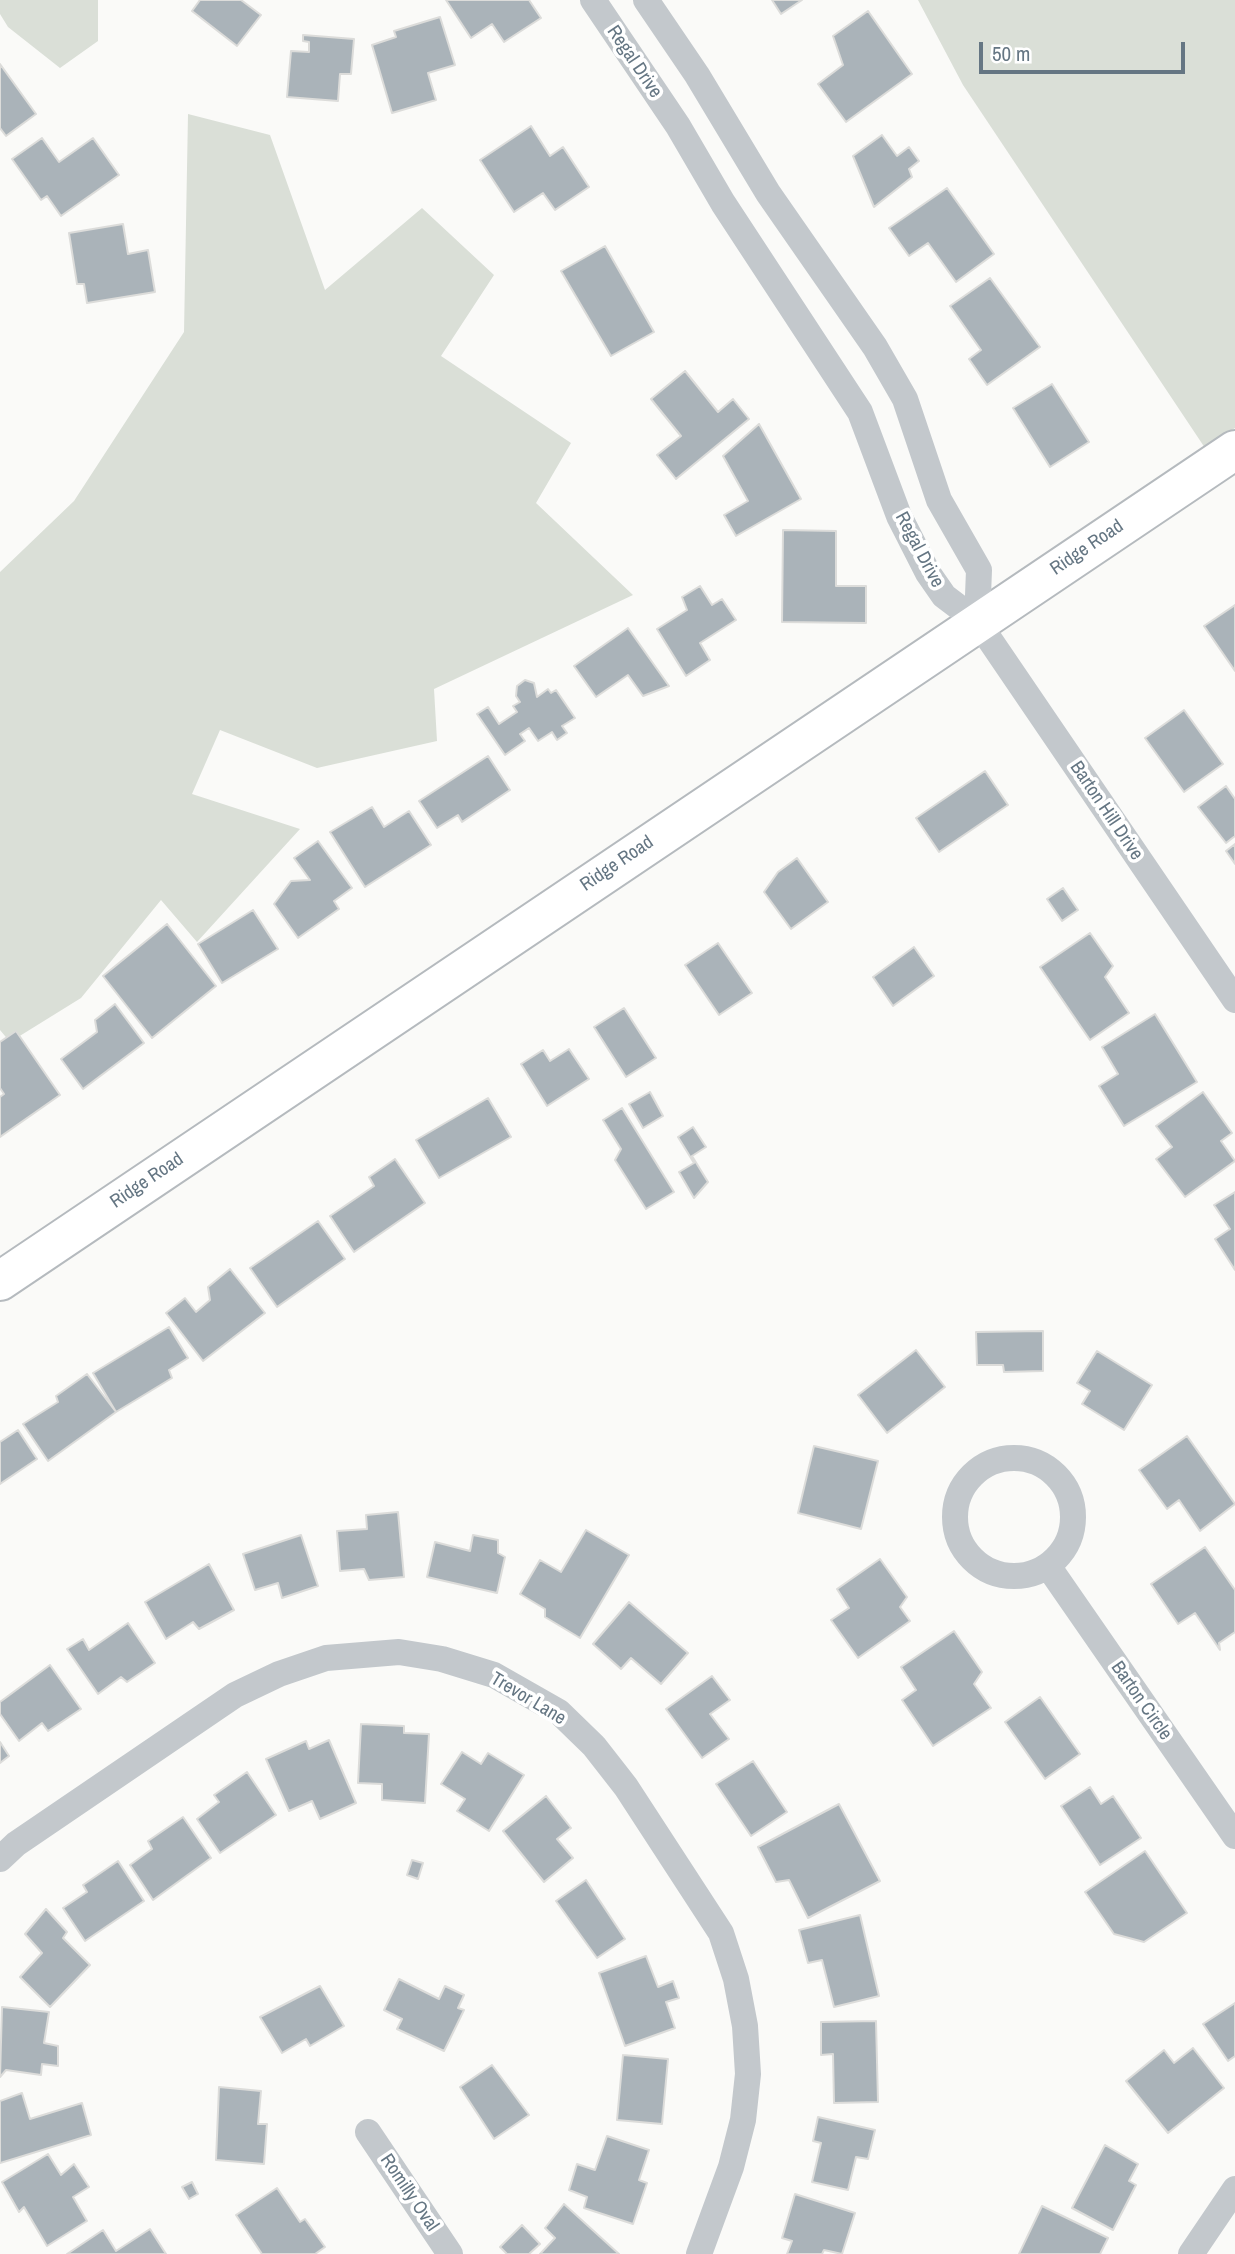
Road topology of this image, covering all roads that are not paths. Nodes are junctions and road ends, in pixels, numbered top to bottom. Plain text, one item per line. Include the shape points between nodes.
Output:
1 (593, 0) edge
2 (646, 0) edge
3 (821, 269) junction
4 (784, 295) junction
5 (1235, 450) edge
6 (977, 621) junction
7 (1235, 1000) edge
8 (0, 1281) edge
9 (1048, 1566) junction
10 (1235, 1836) edge
11 (0, 1858) edge
12 (368, 2132) dead end
13 (1235, 2189) edge
14 (450, 2254) edge
15 (699, 2254) edge
16 (1191, 2254) edge

1 - 4 street, Regal Drive
2 - 3 street
3 - 4 street
3 - 6 street via 905,399 939,500 979,570
4 - 6 street, Regal Drive via 860,412 899,516 928,573 944,596
5 - 6 main road, Ridge Road
6 - 7 street, Barton Hill Drive
6 - 8 main road, Ridge Road
9 - 9 street via 1031,1574 994,1573 965,1550 957,1533 958,1496 981,1467 1020,1457 1040,1463 1063,1483 1074,1513 1072,1533 1063,1552
9 - 10 street, Barton Circle
11 - 15 street, Trevor Lane via 235,1695 279,1674 326,1658 399,1652 442,1660 505,1681 559,1713 594,1746 721,1933 736,1979 748,2074 731,2167
12 - 14 street, Romilly Oval
13 - 16 street

